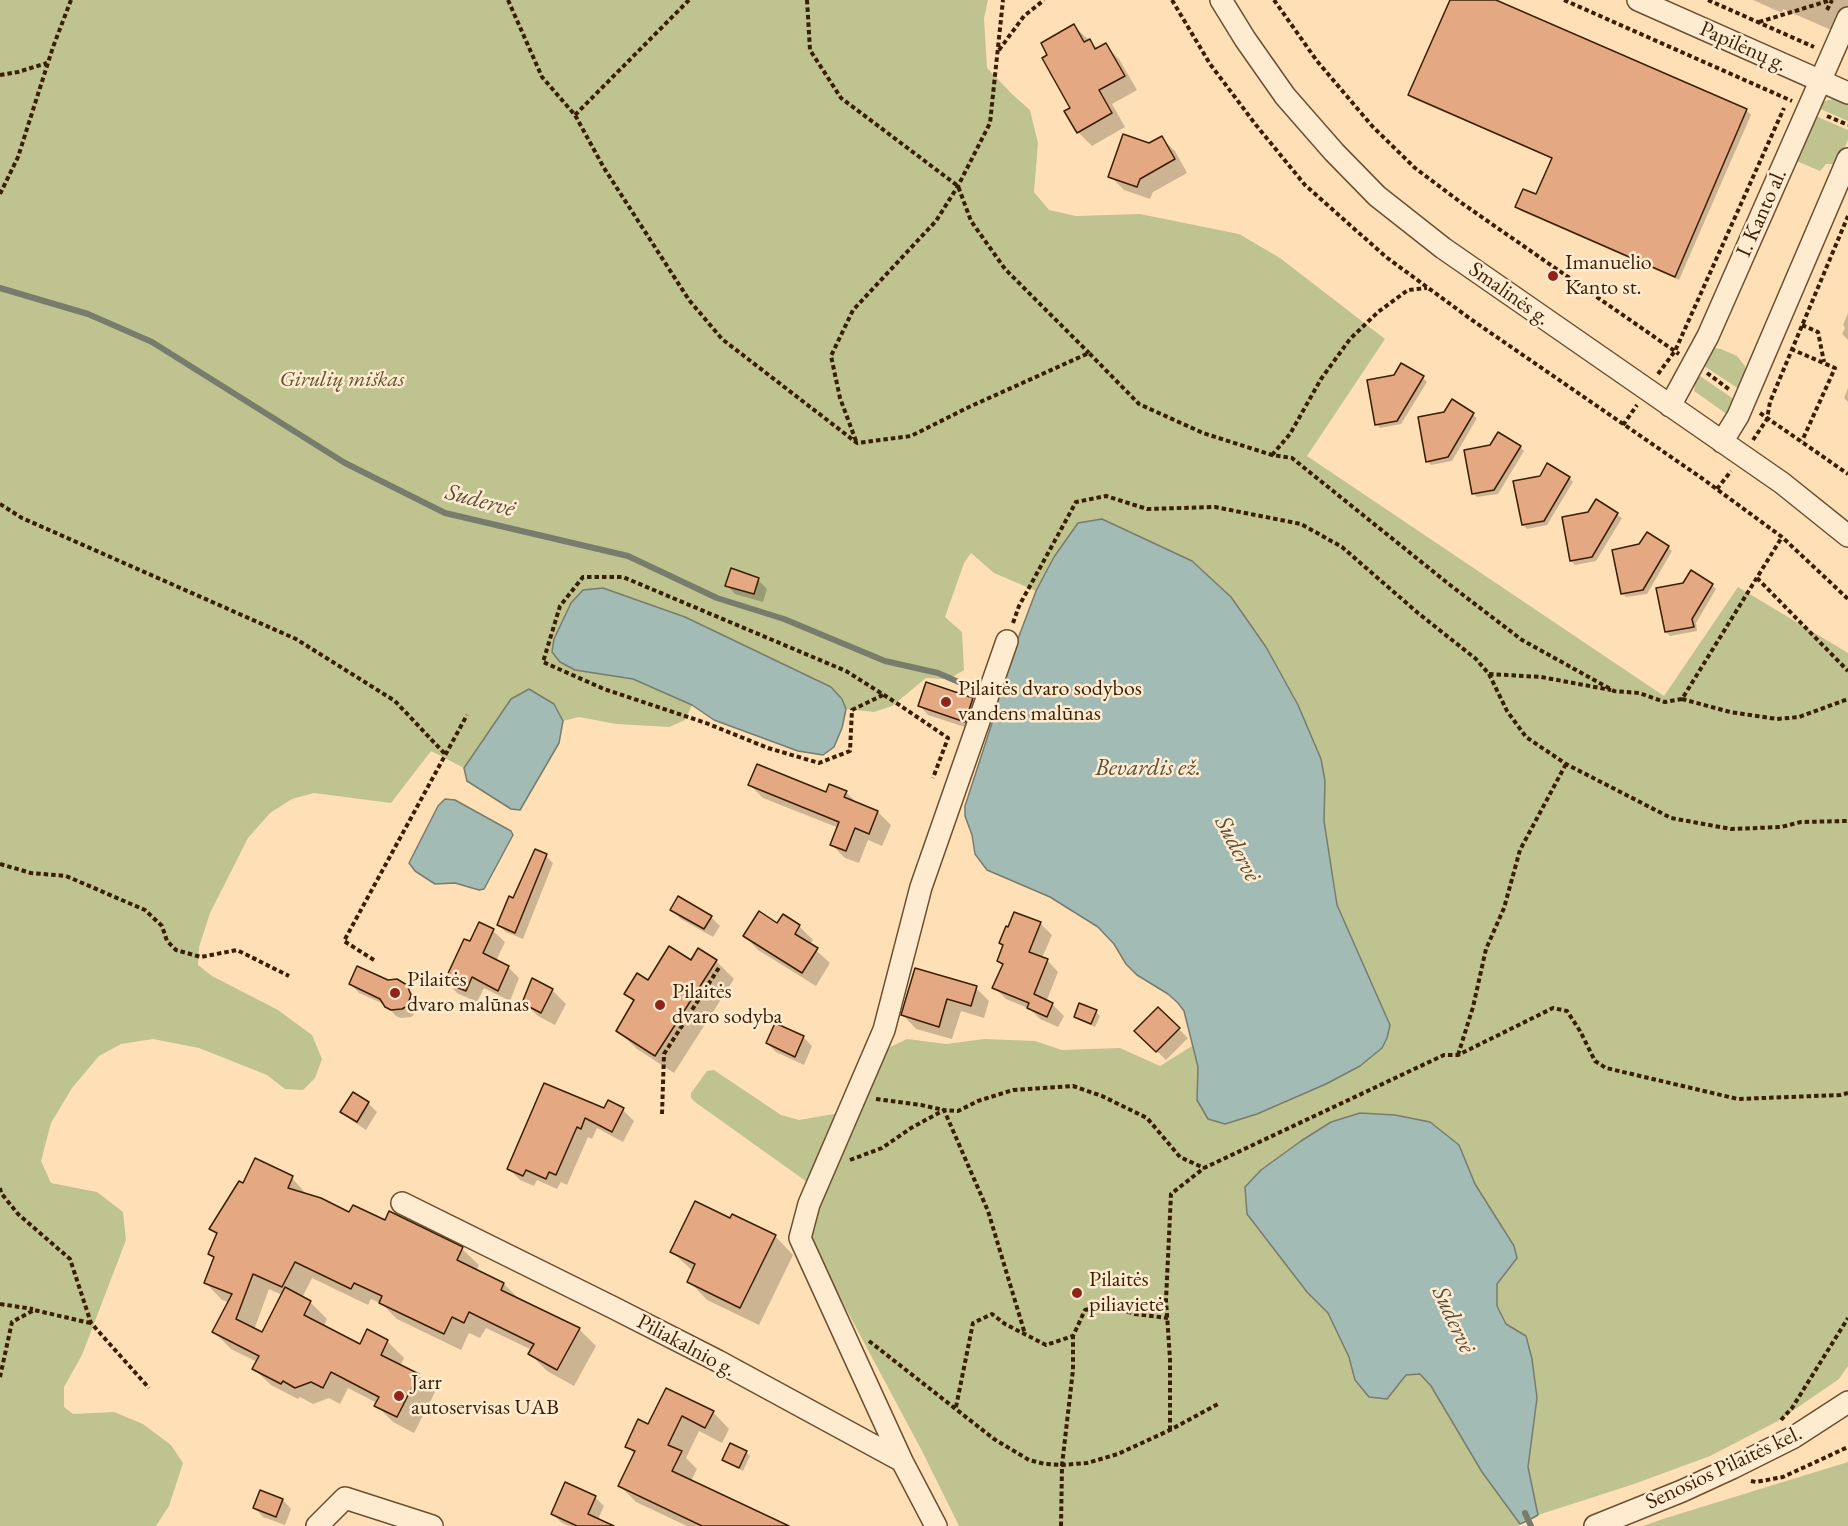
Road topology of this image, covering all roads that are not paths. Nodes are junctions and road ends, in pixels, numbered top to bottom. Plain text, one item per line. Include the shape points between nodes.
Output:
1 (1221, 0) edge
2 (1638, 0) edge
3 (1848, 18) edge
4 (1820, 81) junction
5 (1848, 93) edge
6 (1848, 159) edge
7 (1670, 406) junction
8 (1722, 442) junction
9 (1848, 536) edge
10 (1007, 640) dead end
11 (402, 1203) dead end
12 (1848, 1401) edge
13 (902, 1461) junction
14 (317, 1526) edge
15 (432, 1526) edge
16 (936, 1526) edge
17 (1594, 1526) edge

1 - 7 street, Smalinės g. via 1285,96 1377,195 1443,248
2 - 4 street, Papilėnų g.
3 - 4 street, I. Kanto al.
4 - 5 street, Papilėnų g.
4 - 7 street, I. Kanto al. via 1708,336
6 - 8 street via 1738,416
7 - 8 street, Smalinės g.
8 - 9 street, Smalinės g. via 1782,483
10 - 13 street via 921,887 884,1030 809,1204 801,1238
11 - 13 street, Piliakalnio g. via 718,1361
12 - 17 street, Senosios Pilaitės kel. via 1794,1437 1732,1468
13 - 16 street
14 - 15 street via 345,1498

